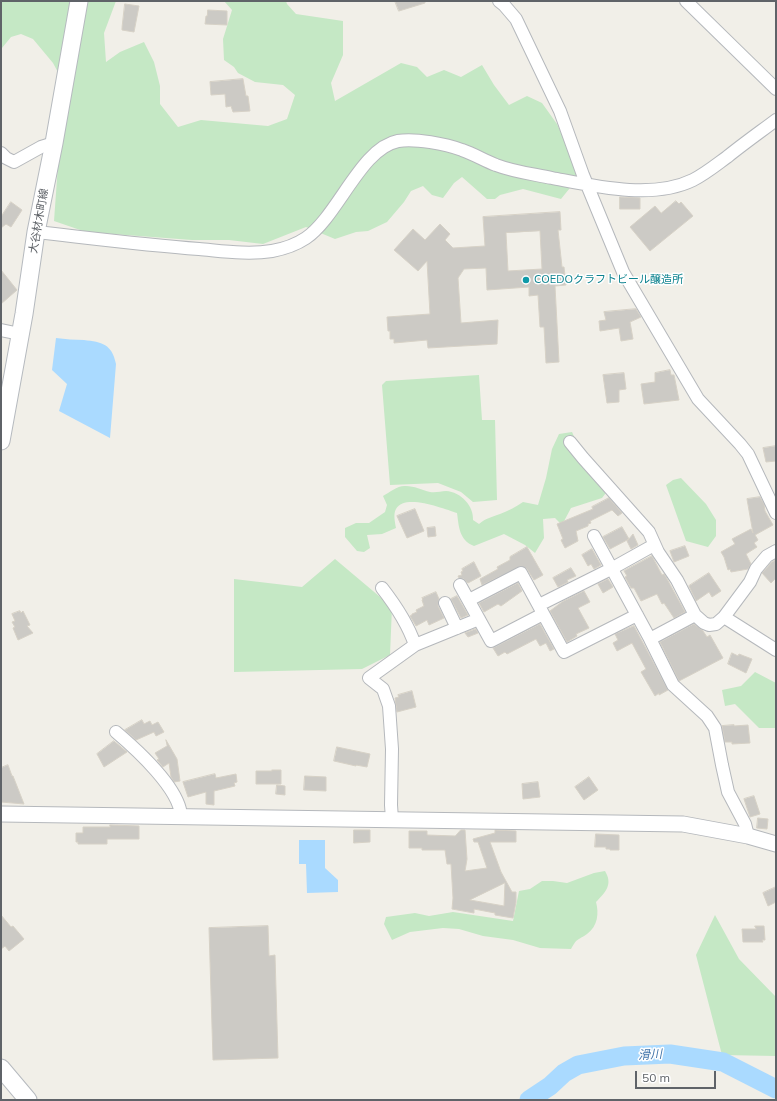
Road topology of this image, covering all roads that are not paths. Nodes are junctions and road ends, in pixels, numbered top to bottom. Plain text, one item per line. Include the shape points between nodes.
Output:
1 (79, 1) edge
2 (686, 1) edge
3 (504, 2) edge
4 (776, 89) edge
5 (776, 120) edge
6 (54, 143) junction
7 (1, 153) edge
8 (587, 184) junction
9 (36, 232) junction
10 (1, 330) edge
11 (20, 334) junction
12 (1, 442) edge
13 (570, 442) dead end
14 (776, 513) edge
15 (594, 536) dead end
16 (654, 545) junction
17 (776, 551) edge
18 (611, 569) junction
19 (460, 585) dead end
20 (382, 588) dead end
21 (469, 600) junction
22 (445, 603) dead end
23 (541, 609) junction
24 (637, 615) junction
25 (695, 615) junction
26 (724, 616) junction
27 (478, 619) junction
28 (457, 628) junction
29 (650, 639) junction
30 (415, 646) junction
31 (776, 650) edge
32 (116, 732) dead end
33 (1, 814) edge
34 (181, 816) junction
35 (392, 819) junction
36 (748, 836) junction
37 (776, 844) edge
38 (1, 1068) edge
39 (28, 1100) edge

1 - 6 main road, 大谷材木町線
2 - 4 street
3 - 8 street via 516,20 560,111
5 - 8 street via 693,180 665,188 636,190 611,189
6 - 7 street via 14,162
6 - 9 main road, 大谷材木町線
8 - 9 street via 509,170 462,150 409,140 386,146 373,156 321,223 306,238 273,251 237,252 180,248
8 - 14 street via 623,272 698,400 748,454
9 - 11 main road, 大谷材木町線
10 - 11 street
11 - 12 main road, 大谷材木町線
13 - 16 street via 649,532
15 - 18 street
16 - 18 street
16 - 25 street via 677,580
17 - 26 street via 767,556 756,569 750,582
18 - 23 street
18 - 24 street
19 - 21 street
20 - 30 street via 404,621
21 - 23 street via 521,573
21 - 27 street
22 - 28 street
23 - 24 street via 564,652
23 - 27 street via 491,641
24 - 29 street
25 - 26 street via 709,625 716,624
25 - 29 street
26 - 31 street
27 - 28 street
28 - 30 street
29 - 36 street via 673,685 707,716 715,728 728,792 745,824
30 - 35 street via 369,678 383,689 389,706
32 - 34 street via 164,778 181,809
33 - 34 street
34 - 35 street
35 - 36 street via 683,824
36 - 37 street
38 - 39 main road

